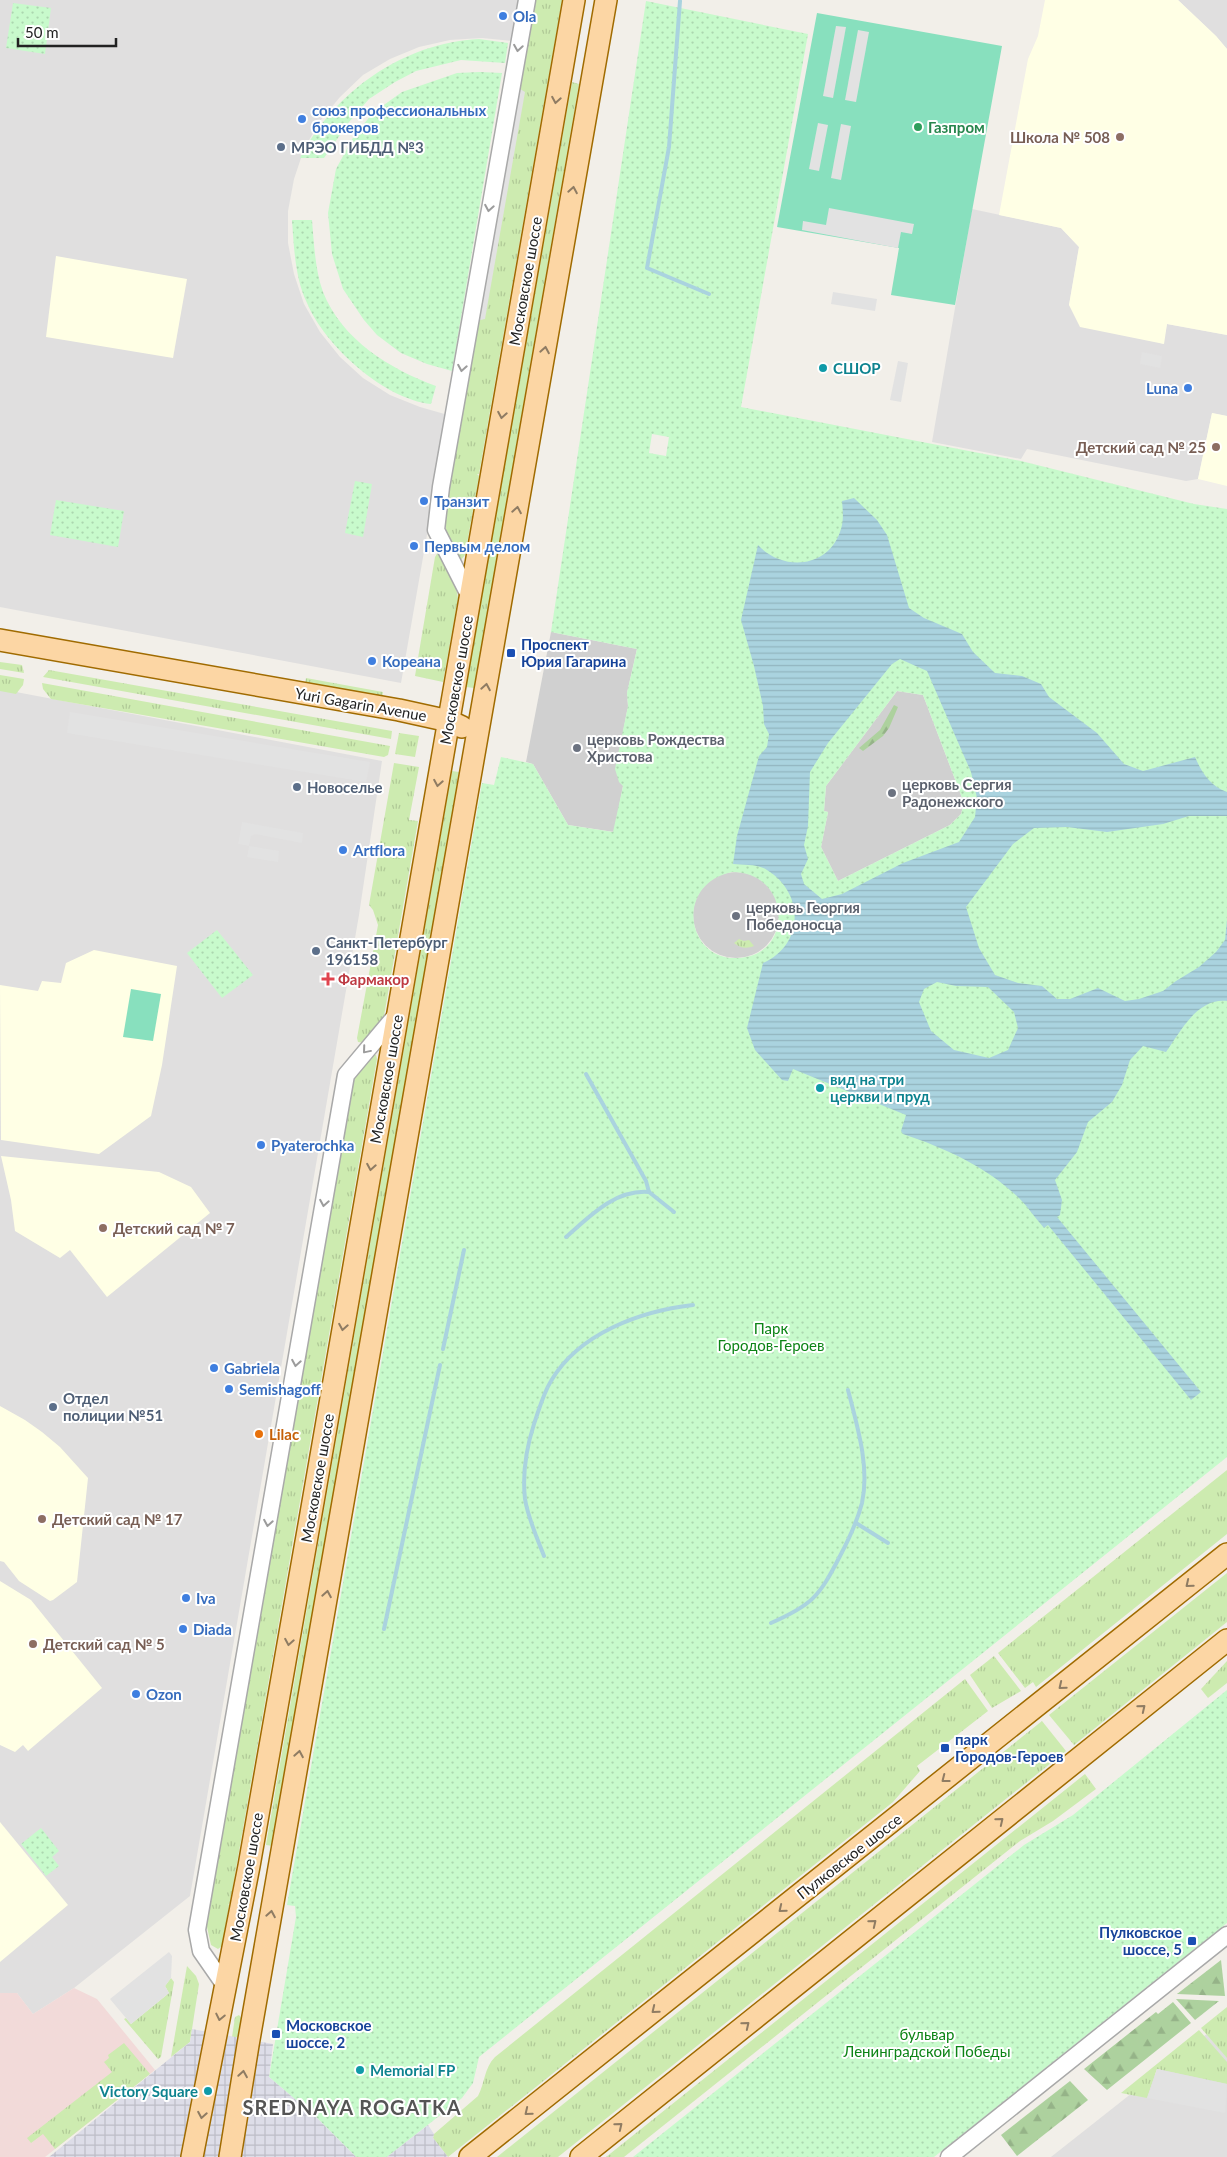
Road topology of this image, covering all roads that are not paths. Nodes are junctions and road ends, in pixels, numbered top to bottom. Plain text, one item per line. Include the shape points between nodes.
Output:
1 (527, 0) edge
2 (574, 0) edge
3 (606, 0) edge
4 (470, 598) junction
5 (0, 640) edge
6 (0, 654) edge
7 (448, 728) junction
8 (478, 736) junction
9 (398, 1013) junction
10 (1227, 1554) edge
11 (1227, 1640) edge
12 (249, 1866) junction
13 (279, 1870) junction
14 (1227, 1935) edge
15 (226, 1987) junction
16 (192, 2157) edge
17 (230, 2157) edge
18 (470, 2157) edge
19 (581, 2157) edge
20 (949, 2157) edge

1 -> 4 street via 436,530
2 -> 4 main road, Московское шоссе
8 -> 3 main road, Московское шоссе
4 - 7 main road, Московское шоссе
5 - 7 main road, Yuri Gagarin Avenue via 399,710
6 - 7 main road, Yuri Gagarin Avenue via 397,724
7 - 8 main road, Yuri Gagarin Avenue
7 -> 9 main road, Московское шоссе
13 -> 8 main road, Московское шоссе
9 -> 12 main road, Московское шоссе
9 -> 15 street via 346,1075 344,1084 197,1930 201,1951
10 -> 18 main road, Пулковское шоссе
19 -> 11 main road
12 - 13 main road
12 - 15 main road, Московское шоссе
17 -> 13 main road, Московское шоссе
14 - 20 street
15 -> 16 main road, Московское шоссе

